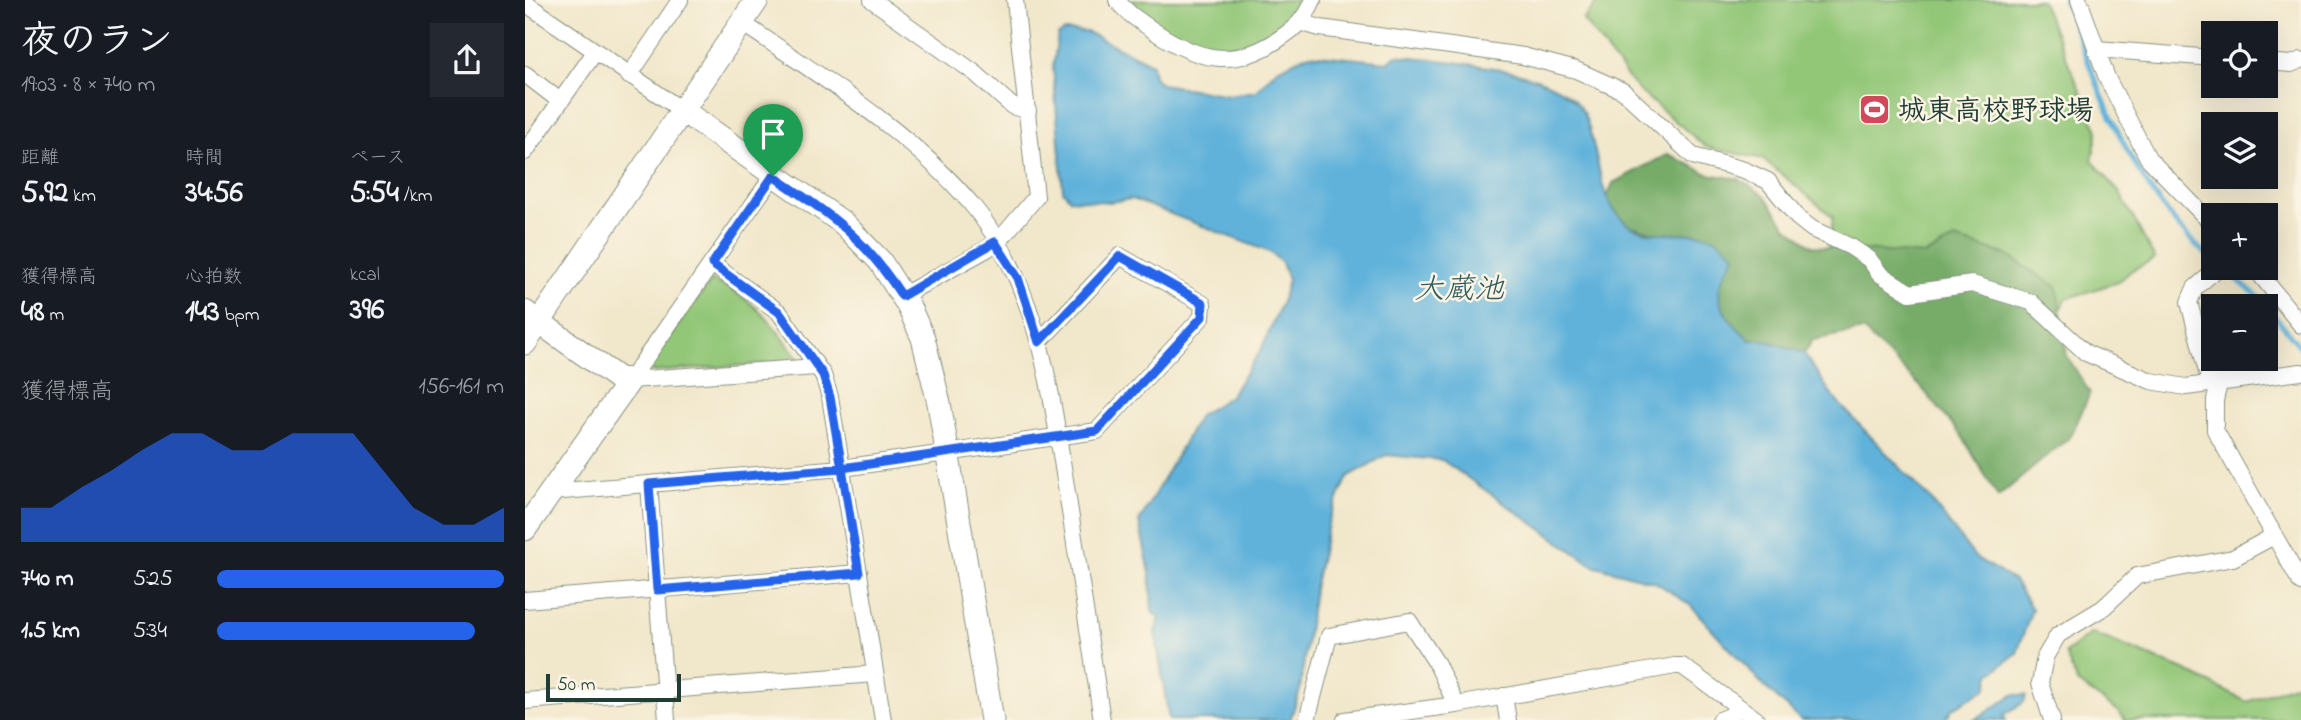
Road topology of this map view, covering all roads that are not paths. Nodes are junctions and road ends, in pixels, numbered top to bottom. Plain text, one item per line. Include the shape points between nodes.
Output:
1 (680, 0) edge
2 (757, 0) edge
3 (872, 0) edge
4 (1015, 0) edge
5 (1117, 0) edge
6 (1313, 0) edge
7 (2078, 0) edge
8 (525, 4) edge
9 (741, 22) junction
10 (1303, 23) junction
11 (2096, 49) junction
12 (595, 52) junction
13 (2201, 57) edge
14 (2301, 60) edge
15 (2278, 63) edge
16 (525, 75) edge
17 (629, 76) junction
18 (560, 101) junction
19 (683, 111) junction
20 (1028, 111) junction
21 (525, 152) edge
22 (773, 176) junction
23 (2201, 213) edge
24 (995, 242) junction
25 (712, 264) junction
26 (2204, 280) edge
27 (2265, 280) edge
28 (902, 296) junction
29 (532, 317) edge
30 (2301, 325) edge
31 (1039, 342) junction
32 (525, 343) edge
33 (817, 367) junction
34 (2301, 372) edge
35 (629, 380) junction
36 (2219, 384) junction
37 (1058, 436) junction
38 (947, 453) junction
39 (842, 468) junction
40 (649, 484) junction
41 (551, 492) junction
42 (525, 529) edge
43 (2271, 529) junction
44 (859, 573) junction
45 (2301, 583) edge
46 (657, 590) junction
47 (525, 600) edge
48 (876, 674) junction
49 (664, 691) junction
50 (1504, 696) junction
51 (525, 702) edge
52 (1456, 705) junction
53 (1739, 707) junction
54 (1408, 715) edge
55 (667, 720) edge
56 (883, 720) edge
57 (992, 720) edge
58 (1102, 720) edge
59 (1307, 720) edge
60 (1345, 720) edge
61 (1508, 720) edge
62 (1720, 720) edge
63 (1756, 720) edge
64 (2052, 720) edge

1 - 17 street
2 - 9 street
3 - 20 street via 958,60 1012,106
4 - 20 street
5 - 10 street via 1125,11 1182,50 1212,57 1244,58
6 - 10 street
7 - 11 street
8 - 12 street
9 - 19 street
9 - 24 street via 894,128 975,208
10 - 36 street via 1523,56 1576,70 1623,91 1693,156 1768,181 1798,218 1869,259 1880,274 1910,293 1972,284 2031,302 2086,353 2151,381 2186,387
11 - 13 street
11 - 23 street via 2148,158
12 - 17 street
12 - 18 street
14 - 15 street
16 - 18 street
17 - 19 street
18 - 21 street
19 - 22 street
19 - 29 street
20 - 24 street via 1038,192
22 - 25 street
22 - 28 street via 843,223 880,261
24 - 28 street
24 - 31 street via 1018,278
25 - 33 street via 779,312
25 - 35 street
26 - 36 street via 2189,302 2207,372
27 - 30 street
28 - 38 street via 923,338
29 - 32 street
29 - 35 street via 619,379
31 - 37 street
31 - 37 street via 1120,256 1203,303 1202,317 1097,431
33 - 35 street
33 - 39 street via 830,397
34 - 36 street
35 - 41 street
36 - 43 street via 2215,430
37 - 38 street
37 - 58 street
38 - 39 street
38 - 57 street
39 - 40 street
39 - 44 street
40 - 41 street
40 - 46 street
41 - 42 street
43 - 45 street
43 - 64 street via 2270,538 2234,558 2137,576 2103,608 2058,635 2045,657 2040,683
44 - 46 street
44 - 48 street
46 - 47 street
46 - 49 street
48 - 49 street
48 - 56 street
49 - 51 street
49 - 55 street
50 - 52 street
50 - 53 street via 1682,666
50 - 61 street
52 - 54 street
52 - 59 street via 1409,621 1329,636
53 - 62 street
53 - 63 street
54 - 60 street

